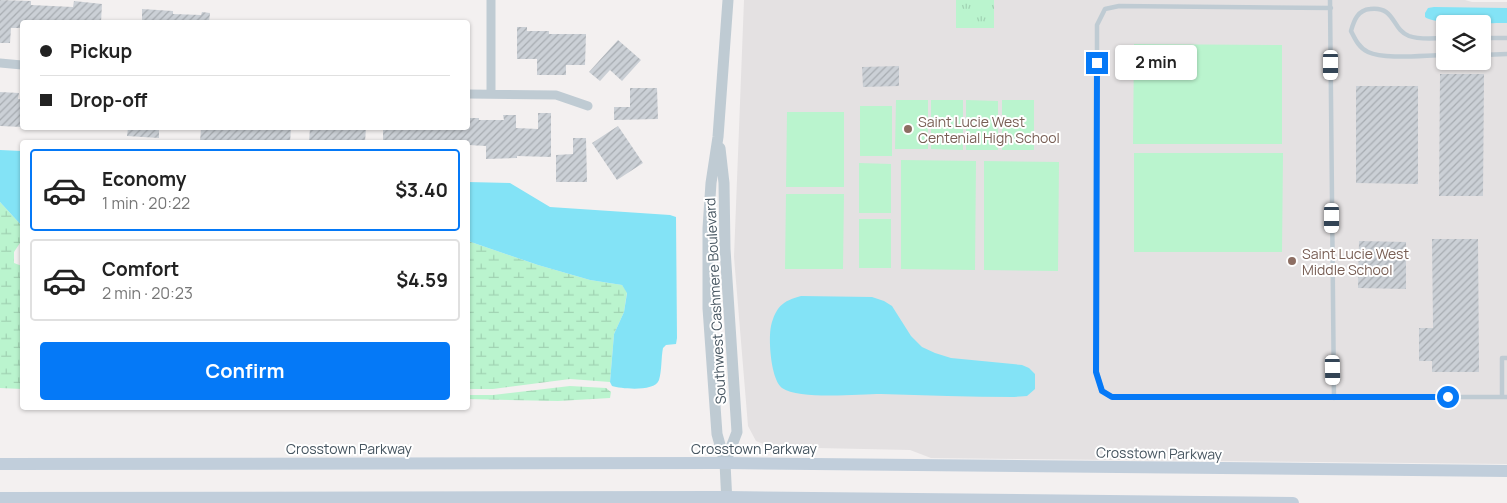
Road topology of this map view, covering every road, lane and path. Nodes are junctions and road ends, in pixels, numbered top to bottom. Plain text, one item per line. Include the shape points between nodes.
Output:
1 (491, 0) edge
2 (728, 0) edge
3 (1198, 0) edge
4 (1330, 0) edge
5 (1198, 7) junction
6 (1330, 8) junction
7 (1436, 38) edge
8 (1491, 38) edge
9 (1507, 38) edge
10 (1507, 54) edge
11 (1436, 55) edge
12 (1491, 55) edge
13 (0, 63) edge
14 (20, 65) edge
15 (470, 94) edge
16 (491, 94) junction
17 (588, 106) dead end
18 (718, 137) junction
19 (1507, 358) edge
20 (1504, 397) edge
21 (1334, 398) junction
22 (725, 463) junction
23 (0, 464) edge
24 (1507, 471) edge
25 (0, 498) edge
26 (726, 501) edge
27 (1292, 503) edge

1 - 16 street
2 - 18 street, Southwest Cashmere Boulevard
3 - 5 lane
4 - 6 lane
5 - 6 lane
5 - 21 lane via 1119,6 1104,9 1097,25 1096,372 1102,391 1112,397
6 - 21 lane
7 - 11 lane via 1408,36 1391,15 1380,8 1365,9 1355,18 1351,31 1367,51 1385,56
8 - 9 lane
10 - 12 lane
13 - 14 street
15 - 16 street
16 - 17 street via 556,95
18 - 22 street, Southwest Cashmere Boulevard via 710,182 708,308 717,434
18 - 22 street, Southwest Cashmere Boulevard via 724,183 724,249 737,432
19 - 20 lane via 1502,358
20 - 21 lane
22 - 23 main road, Crosstown Parkway
22 - 24 main road, Crosstown Parkway
22 - 26 street, Southwest Cashmere Boulevard
25 - 26 main road
26 - 27 main road

